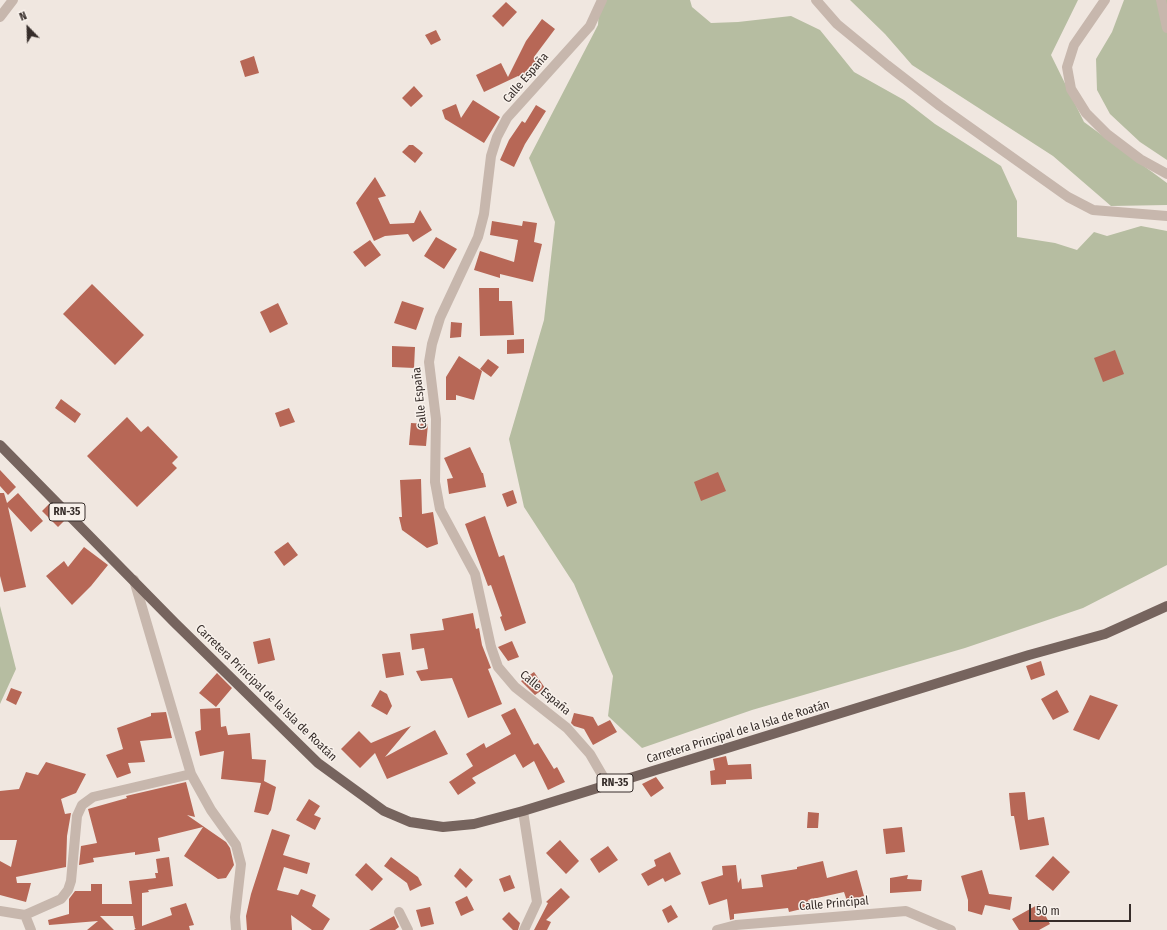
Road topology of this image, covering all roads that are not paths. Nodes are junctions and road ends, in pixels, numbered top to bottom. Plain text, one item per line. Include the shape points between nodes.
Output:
1 (13, 0) edge
2 (602, 0) edge
3 (816, 0) edge
4 (1104, 0) edge
5 (1161, 0) edge
6 (0, 17) edge
7 (1167, 28) edge
8 (1167, 174) edge
9 (1167, 216) edge
10 (0, 444) edge
11 (134, 580) junction
12 (1167, 606) edge
13 (191, 774) junction
14 (608, 785) junction
15 (523, 811) junction
16 (0, 911) edge
17 (399, 912) dead end
18 (25, 915) junction
19 (30, 930) edge
20 (236, 930) edge
21 (408, 930) edge
22 (524, 930) edge
23 (717, 930) edge
24 (951, 930) edge

1 - 6 street
2 - 14 street, Calle España via 590,26 507,118 497,137 491,156 484,214 478,236 440,318 429,362 436,419 435,482 440,509 475,574 498,667 515,687 566,728 590,754
3 - 9 street via 836,24 887,65 1068,197 1093,210
4 - 8 street via 1074,45 1067,67 1071,89 1086,113 1106,134 1140,159
5 - 7 street
10 - 11 main road, Carretera Principal de la Isla de Roatán / RN-35
11 - 13 street
11 - 15 main road, Carretera Principal de la Isla de Roatán / RN-35 via 318,763 384,811 410,822 443,827 474,824
12 - 14 main road, Carretera Principal de la Isla de Roatán / RN-35 via 1105,634 1029,655
13 - 18 street via 93,797 82,805 77,816 68,890 61,899
13 - 20 street via 211,810 236,845 241,864
14 - 15 main road, Carretera Principal de la Isla de Roatán / RN-35
15 - 22 street via 537,902
16 - 18 street
17 - 21 street
18 - 19 street
23 - 24 street, Calle Principal via 736,925 906,911

